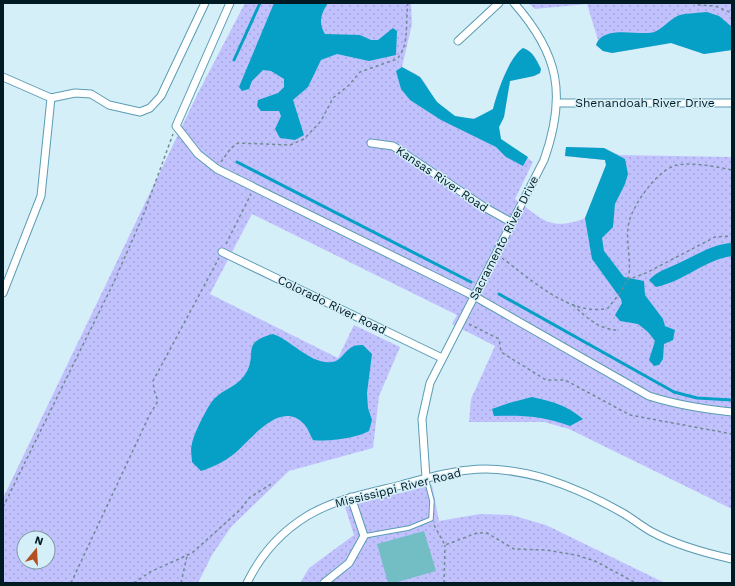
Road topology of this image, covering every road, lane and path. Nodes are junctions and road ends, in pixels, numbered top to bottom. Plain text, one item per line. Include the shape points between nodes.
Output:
1 (206, 3) edge
2 (230, 3) edge
3 (408, 3) edge
4 (499, 3) edge
5 (514, 3) edge
6 (692, 3) edge
7 (732, 13) edge
8 (458, 41) dead end
9 (3, 76) edge
10 (51, 98) junction
11 (557, 103) junction
12 (732, 103) edge
13 (176, 126) junction
14 (370, 143) dead end
15 (217, 169) junction
16 (732, 170) edge
17 (255, 187) junction
18 (511, 222) junction
19 (732, 236) edge
20 (222, 252) junction
21 (496, 254) junction
22 (627, 280) junction
23 (3, 293) edge
24 (474, 296) junction
25 (571, 304) junction
26 (462, 320) junction
27 (617, 330) dead end
28 (442, 358) junction
29 (732, 412) edge
30 (732, 434) edge
31 (426, 478) junction
32 (271, 484) dead end
33 (351, 497) junction
34 (3, 507) edge
35 (431, 519) junction
36 (364, 536) junction
37 (445, 545) junction
38 (187, 556) junction
39 (732, 559) edge
40 (71, 583) edge
41 (134, 583) edge
42 (181, 583) edge
43 (247, 583) edge
44 (324, 583) edge
45 (444, 583) edge
46 (636, 583) edge

1 - 10 street via 161,96 150,108 140,112 117,107 91,94 75,93
2 - 13 street
3 - 15 path via 405,41 397,59 360,72 333,98 321,122 304,139 290,145 238,143 230,148
4 - 8 street
5 - 11 street, Sacramento River Drive via 541,39 550,57 557,87
6 - 7 path via 715,6
9 - 10 street
10 - 23 street via 41,196
11 - 12 street, Shenandoah River Drive
11 - 18 street, Sacramento River Drive via 553,135 544,160
13 - 15 street via 198,154
13 - 34 path via 143,216 113,284
14 - 18 street, Kansas River Road via 394,146 484,207
15 - 17 street
16 - 22 path via 712,166 674,166 661,173 643,194 629,221
17 - 20 path
17 - 24 street
18 - 21 street, Sacramento River Drive
19 - 22 path via 715,237 646,273
20 - 28 street, Colorado River Road
20 - 40 path via 153,382 158,401
21 - 24 street, Sacramento River Drive
21 - 25 path via 541,287
22 - 25 path via 608,308 582,308
24 - 26 street, Sacramento River Drive
24 - 29 street via 649,396 685,406
25 - 27 path via 593,323 606,329
26 - 28 street, Sacramento River Drive
26 - 30 path via 499,339 501,352 546,380 565,380 630,415
28 - 31 street, Sacramento River Drive via 430,383 422,419
31 - 33 street, Mississippi River Road
31 - 35 lane via 432,501
31 - 39 street, Mississippi River Road via 469,470 521,472 576,490 620,512 652,532 706,553
32 - 38 path via 249,498 241,509
33 - 36 street
33 - 43 street, Mississippi River Road via 325,507 296,523 276,540
35 - 36 lane via 410,528
35 - 37 path
36 - 44 street via 350,563
37 - 45 path
37 - 46 path via 477,533 487,532 514,549 546,550 595,560
38 - 41 path via 150,572
38 - 42 path

